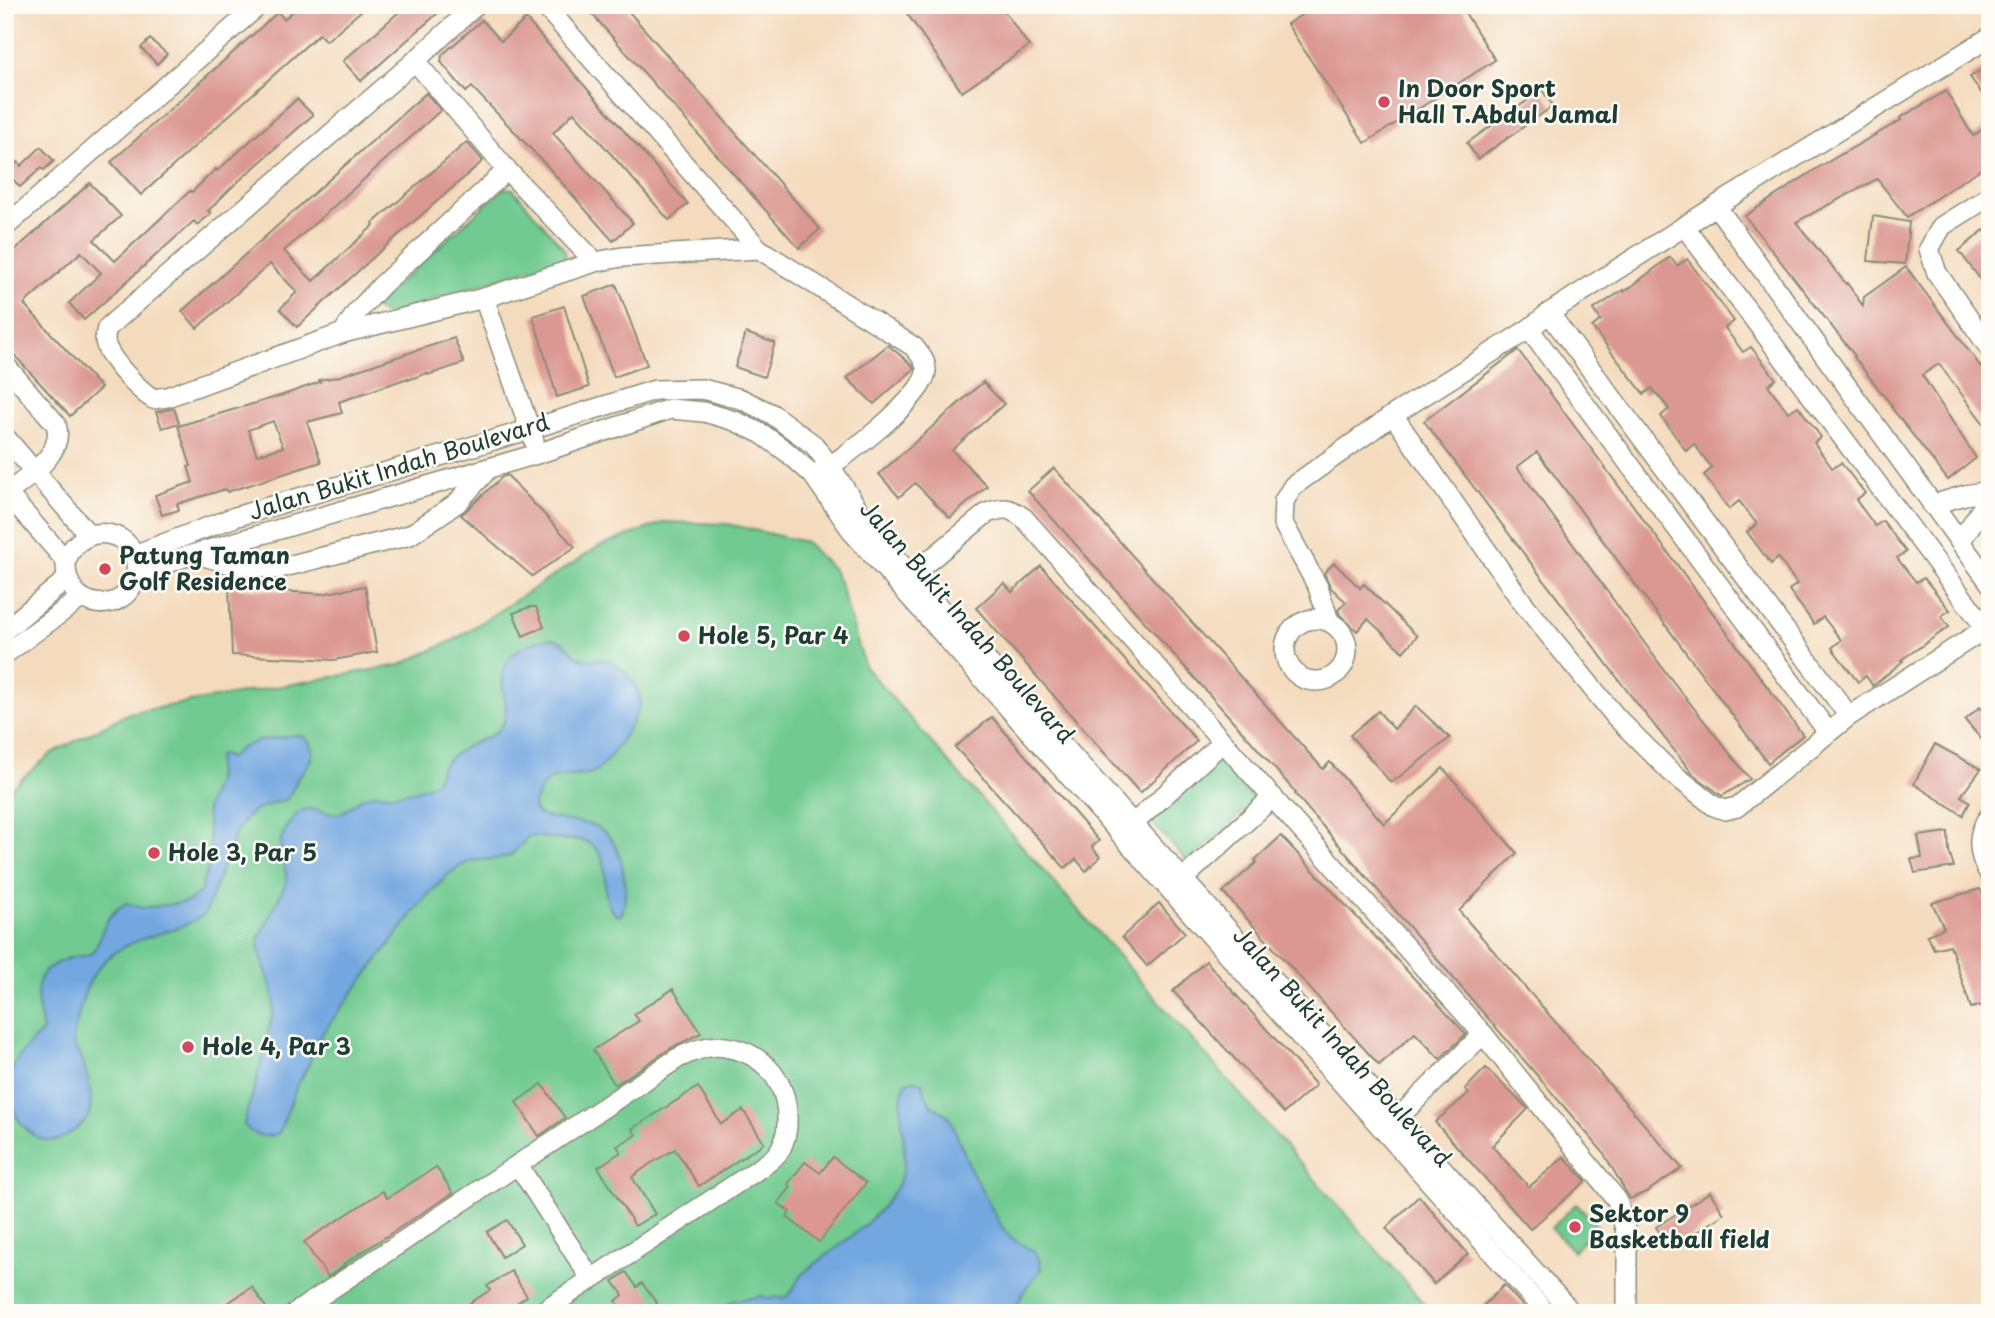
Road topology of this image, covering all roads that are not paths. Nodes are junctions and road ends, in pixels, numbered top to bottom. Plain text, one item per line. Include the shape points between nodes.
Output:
1 (259, 5) edge
2 (475, 5) edge
3 (544, 5) edge
4 (1990, 37) edge
5 (415, 61) junction
6 (507, 170) junction
7 (1990, 196) edge
8 (1716, 206) junction
9 (1684, 226) junction
10 (5, 227) edge
11 (759, 249) junction
12 (595, 262) junction
13 (484, 298) junction
14 (1549, 313) junction
15 (1529, 329) junction
16 (344, 333) junction
17 (1990, 349) edge
18 (5, 365) edge
19 (1393, 415) junction
20 (531, 429) junction
21 (5, 437) edge
22 (537, 454) junction
23 (489, 468) junction
24 (36, 470) junction
25 (822, 470) junction
26 (6, 493) edge
27 (1990, 494) edge
28 (1933, 505) junction
29 (89, 535) junction
30 (1960, 542) junction
31 (195, 554) junction
32 (135, 565) junction
33 (67, 570) junction
34 (905, 581) junction
35 (1990, 583) edge
36 (81, 598) junction
37 (1329, 621) dead end
38 (5, 630) edge
39 (1988, 631) edge
40 (5, 654) edge
41 (1849, 716) junction
42 (1828, 732) junction
43 (1223, 742) junction
44 (1273, 797) junction
45 (1990, 815) edge
46 (1127, 830) junction
47 (1990, 875) edge
48 (1176, 885) junction
49 (1483, 1034) junction
50 (1390, 1125) junction
51 (518, 1165) junction
52 (591, 1279) junction
53 (295, 1313) edge
54 (540, 1313) edge
55 (1546, 1313) edge
56 (1572, 1313) edge
57 (1627, 1313) edge

1 - 10 street
2 - 5 street
3 - 11 street
4 - 8 street
5 - 6 street
5 - 16 street via 107,328 104,340 111,355 153,399
6 - 12 street
6 - 16 street via 382,285
7 - 17 street via 1942,226 1929,248 1937,273
8 - 9 street
8 - 28 street
9 - 14 street
9 - 39 street
11 - 12 street
11 - 25 street via 914,347 925,361 924,379 915,394 872,434
12 - 13 street
13 - 16 street
13 - 20 street
14 - 15 street
14 - 41 street
15 - 19 street
15 - 42 street
18 - 24 street via 59,433
19 - 37 street via 1293,486 1284,501 1283,523 1318,587
19 - 42 street via 1523,603 1616,717 1671,772 1714,806 1725,810 1737,807
20 - 22 street
20 - 25 street via 655,390 702,390 741,399 772,414 814,445
20 - 32 street via 235,517
21 - 24 street
22 - 23 street, Jalan Bukit Indah Boulevard
22 - 25 street, Jalan Bukit Indah Boulevard via 670,409 735,421
23 - 31 street, Jalan Bukit Indah Boulevard
23 - 31 street via 457,503 410,535 276,569
24 - 26 street
24 - 29 street
25 - 34 street via 871,529
26 - 33 street
27 - 28 street
27 - 30 street
28 - 30 street
29 - 32 street via 120,538 129,546
29 - 33 street via 74,545
30 - 35 street
31 - 32 street, Jalan Bukit Indah Boulevard via 167,564
32 - 36 street via 127,593 110,603
33 - 36 street
33 - 38 street
34 - 43 street via 986,513 1010,509 1024,517
34 - 46 street
36 - 40 street
39 - 41 street
41 - 42 street
43 - 44 street
43 - 46 street
44 - 48 street
44 - 49 street
45 - 47 street via 1982,828 1980,854
46 - 48 street
48 - 50 street
49 - 50 street
49 - 57 street via 1616,1200 1628,1236
50 - 55 street, Jalan Bukit Indah Boulevard
50 - 56 street
51 - 52 street
51 - 52 street via 700,1048 723,1046 747,1052 767,1066 781,1085 788,1107 787,1131 778,1153
51 - 53 street
52 - 54 street

